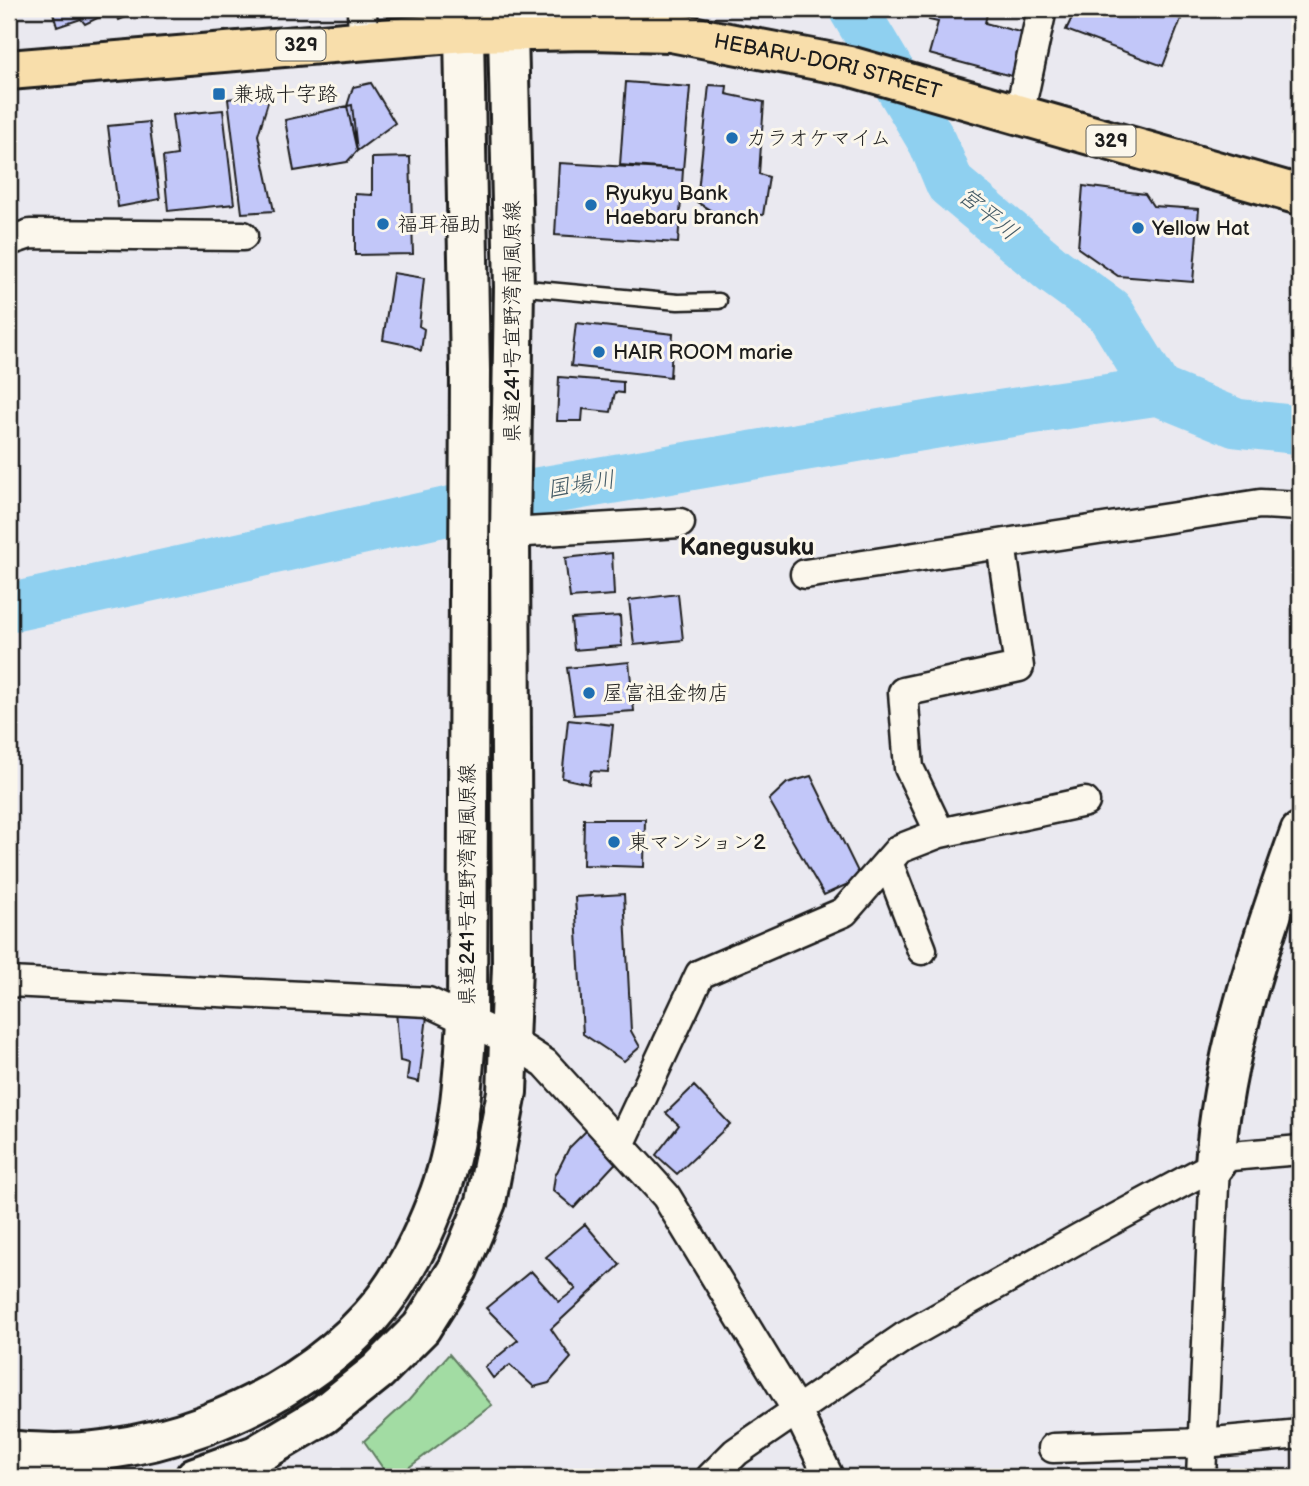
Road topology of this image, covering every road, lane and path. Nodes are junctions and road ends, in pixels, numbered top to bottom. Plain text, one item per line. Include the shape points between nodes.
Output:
1 (1042, 9) edge
2 (363, 24) edge
3 (464, 32) junction
4 (508, 32) junction
5 (9, 70) edge
6 (1019, 115) junction
7 (1300, 195) edge
8 (243, 236) dead end
9 (9, 241) edge
10 (514, 287) junction
11 (719, 301) dead end
12 (1300, 506) edge
13 (680, 523) dead end
14 (510, 528) junction
15 (1001, 544) junction
16 (804, 574) dead end
17 (1085, 802) dead end
18 (1300, 832) edge
19 (940, 833) junction
20 (888, 862) junction
21 (922, 950) dead end
22 (9, 982) edge
23 (467, 1021) junction
24 (509, 1040) junction
25 (620, 1146) junction
26 (1300, 1150) edge
27 (1215, 1164) junction
28 (796, 1409) junction
29 (1300, 1434) edge
30 (1203, 1443) junction
31 (1053, 1448) dead end
32 (9, 1450) edge
33 (195, 1477) edge
34 (711, 1477) edge
35 (829, 1477) edge
36 (1200, 1477) edge

1 - 6 street
2 - 3 highway, HEBARU-DORI STREET / 329
2 - 5 highway, HEBARU-DORI STREET / 329
3 - 4 highway, HEBARU-DORI STREET / 329
3 - 23 main road, 県道241号宜野湾南風原線 via 470,451
4 - 6 highway, HEBARU-DORI STREET / 329 via 670,32 849,66
4 - 10 main road, 県道241号宜野湾南風原線
6 - 7 highway, HEBARU-DORI STREET / 329
8 - 9 street via 30,234
10 - 11 lane via 678,302
10 - 14 main road, 県道241号宜野湾南風原線
12 - 15 street via 1260,504
13 - 14 street
14 - 24 main road, 県道241号宜野湾南風原線
15 - 16 street
15 - 19 street via 1019,667 903,692 909,768
17 - 19 street
18 - 27 main road via 1256,959 1220,1113
19 - 20 street via 899,849
20 - 21 street
20 - 25 street via 844,912 700,974
22 - 23 street via 428,1002
23 - 24 street
23 - 32 main road, 県道241号宜野湾南風原線 via 463,1087 437,1202 408,1264 370,1317 321,1363 215,1421 160,1440 124,1448
24 - 25 street via 545,1063
24 - 33 main road, 県道241号宜野湾南風原線 via 507,1092 486,1202 457,1269 421,1328 378,1371 323,1415 256,1455
25 - 28 street via 666,1196
26 - 27 street via 1231,1156
27 - 28 street via 904,1337
27 - 30 street
28 - 34 street via 736,1452
28 - 35 street
29 - 30 street
30 - 31 street
30 - 36 street

